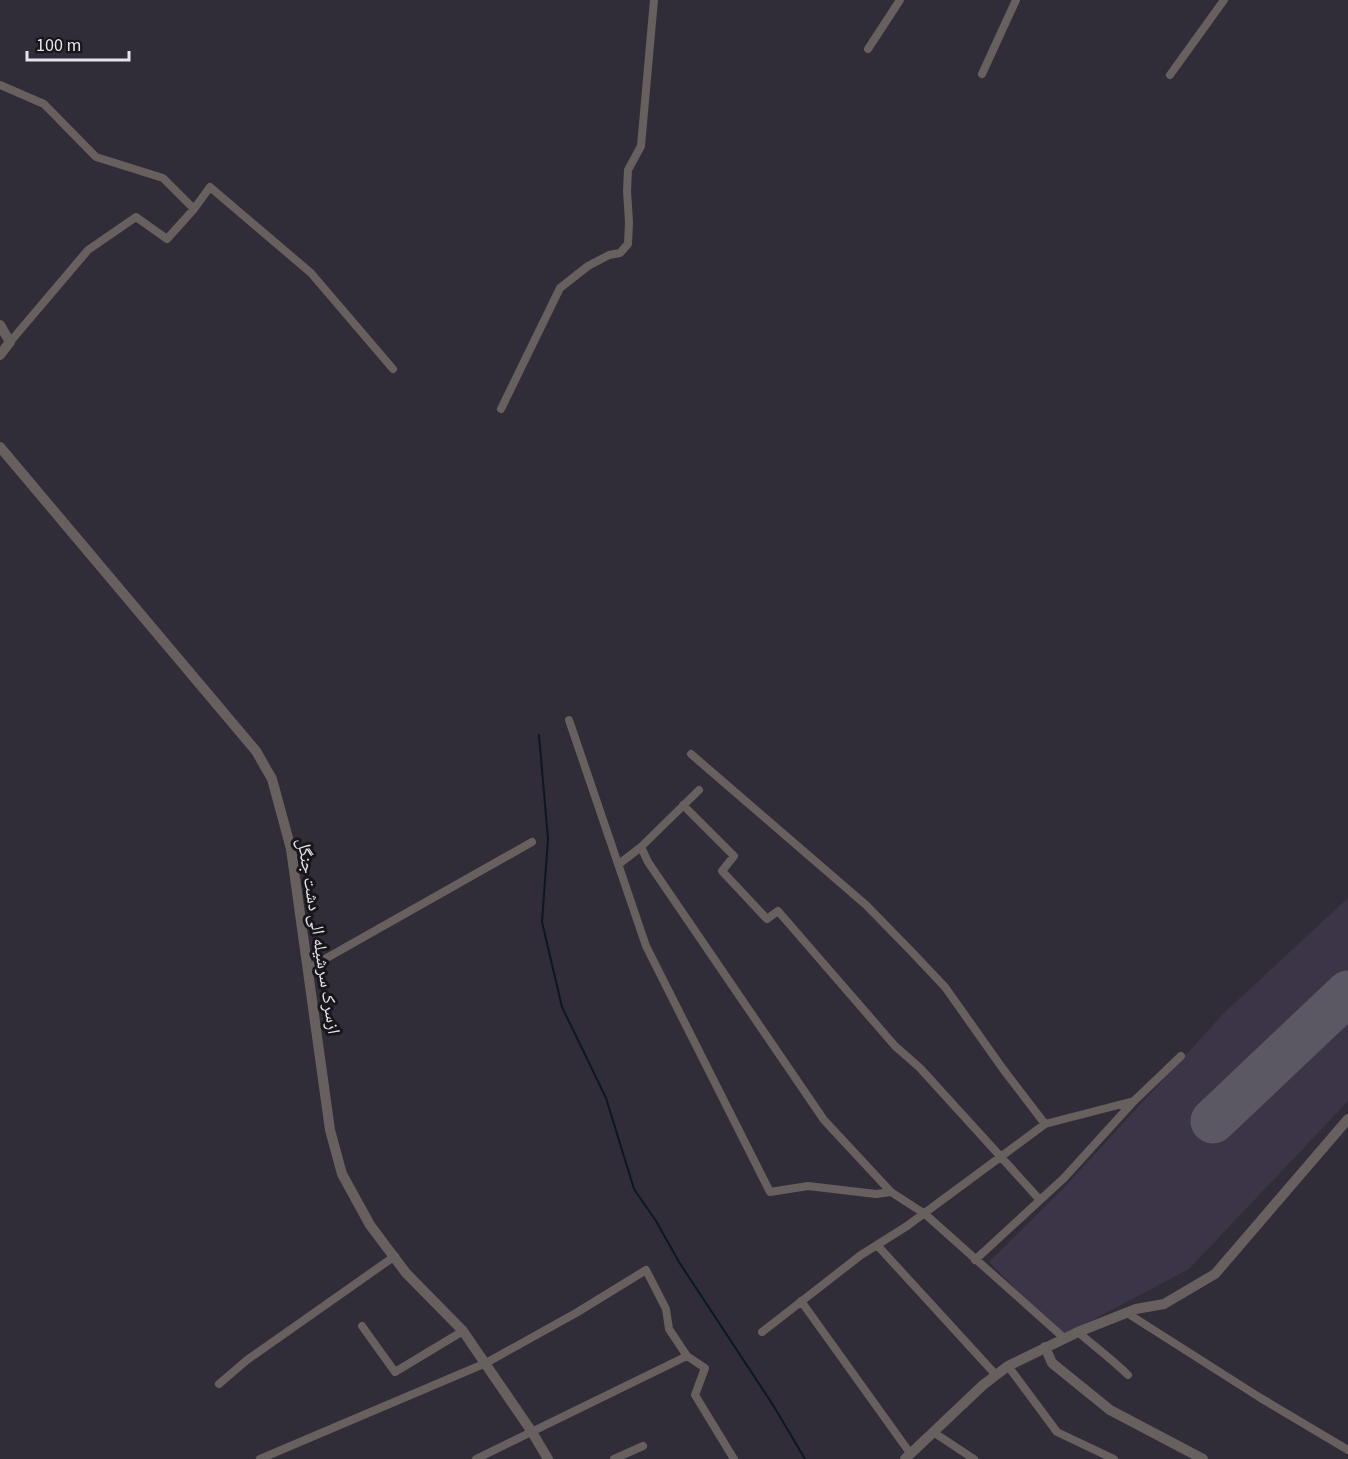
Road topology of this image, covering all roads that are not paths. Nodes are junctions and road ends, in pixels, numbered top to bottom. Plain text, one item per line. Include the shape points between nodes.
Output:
1 (654, 0) edge
2 (900, 0) edge
3 (1016, 0) edge
4 (1224, 0) edge
5 (868, 50) dead end
6 (982, 74) dead end
7 (1170, 75) dead end
8 (0, 85) edge
9 (194, 209) junction
10 (0, 325) edge
11 (10, 342) junction
12 (0, 355) edge
13 (393, 369) dead end
14 (501, 409) dead end
15 (0, 447) edge
16 (569, 720) dead end
17 (691, 754) dead end
18 (699, 790) dead end
19 (683, 805) junction
20 (532, 842) dead end
21 (641, 847) junction
22 (619, 864) junction
23 (309, 968) junction
24 (1181, 1056) dead end
25 (1134, 1101) junction
26 (1348, 1119) edge
27 (1045, 1124) junction
28 (1001, 1157) junction
29 (891, 1192) junction
30 (1040, 1200) junction
31 (924, 1214) junction
32 (877, 1245) junction
33 (395, 1256) junction
34 (975, 1260) junction
35 (801, 1301) junction
36 (1127, 1313) junction
37 (363, 1326) dead end
38 (463, 1331) junction
39 (762, 1332) dead end
40 (1078, 1332) junction
41 (1064, 1338) junction
42 (1045, 1347) junction
43 (687, 1356) junction
44 (486, 1364) junction
45 (1008, 1366) junction
46 (996, 1375) junction
47 (1128, 1375) dead end
48 (219, 1384) dead end
49 (933, 1431) junction
50 (532, 1432) junction
51 (643, 1446) dead end
52 (1348, 1450) edge
53 (908, 1456) edge
54 (260, 1459) edge
55 (476, 1459) edge
56 (548, 1459) edge
57 (614, 1459) edge
58 (734, 1459) edge
59 (974, 1459) edge
60 (1114, 1459) edge
61 (1203, 1459) edge

1 - 14 street via 641,146 628,170 628,244 620,253 588,266 560,288
2 - 5 street
3 - 6 street
4 - 7 street
8 - 9 street via 44,104 96,157 163,178
9 - 11 street via 167,239 136,217 88,250
9 - 13 street via 210,187 311,273
10 - 11 street
11 - 12 street
15 - 23 street, ازسرک سرشیله الی دشت جنگل via 256,751 272,779 291,849
16 - 22 street
17 - 27 street via 866,905 910,950 945,987
18 - 19 street
19 - 21 street
19 - 28 street via 734,856 722,871 767,919 778,911 895,1046
20 - 23 street
21 - 22 street
21 - 29 street via 810,1102
22 - 29 street via 646,946 770,1192 808,1186 876,1194
23 - 33 street, ازسرک سرشیله الی دشت جنگل via 335,1153 360,1209
24 - 25 street
25 - 27 street
25 - 30 street
26 - 36 street via 1215,1274 1164,1304
27 - 28 street
28 - 30 street
28 - 31 street
29 - 31 street
30 - 34 street
31 - 32 street
31 - 34 street
32 - 35 street
32 - 46 street
33 - 38 street, ازسرک سرشیله الی دشت جنگل via 406,1273
33 - 48 street
34 - 41 street
35 - 39 street
35 - 53 street
36 - 40 street
36 - 52 street
37 - 38 street via 395,1371
38 - 44 street, ازسرک سرشیله الی دشت جنگل
40 - 41 street
40 - 47 street
41 - 42 street
42 - 45 street
42 - 61 street via 1052,1363 1110,1410
43 - 44 street via 669,1329 666,1309 646,1270
43 - 50 street
43 - 58 street via 705,1368 695,1395
44 - 50 street, ازسرک سرشیله الی دشت جنگل
44 - 54 street
45 - 46 street
45 - 60 street via 1057,1432
46 - 49 street
49 - 53 street
49 - 59 street
50 - 55 street
50 - 56 street, ازسرک سرشیله الی دشت جنگل
51 - 57 street

